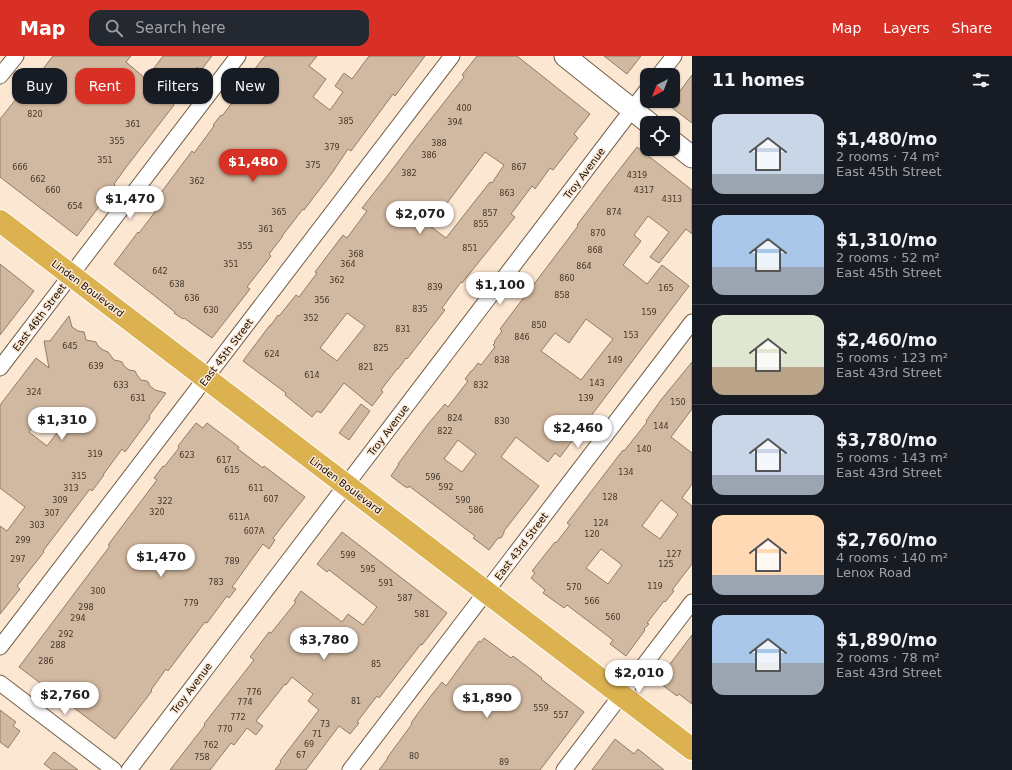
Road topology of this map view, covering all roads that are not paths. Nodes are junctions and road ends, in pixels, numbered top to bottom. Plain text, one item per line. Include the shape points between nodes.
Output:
1 (16, 56) edge
2 (238, 56) edge
3 (452, 56) edge
4 (565, 56) edge
5 (674, 56) edge
6 (665, 68) edge
7 (0, 76) edge
8 (640, 99) edge
9 (632, 110) junction
10 (640, 116) edge
11 (680, 148) edge
12 (692, 157) edge
13 (0, 221) edge
14 (71, 275) junction
15 (692, 322) edge
16 (0, 368) edge
17 (206, 378) junction
18 (346, 485) junction
19 (486, 592) junction
20 (692, 602) edge
21 (0, 647) edge
22 (0, 684) edge
23 (621, 695) junction
24 (692, 749) edge
25 (114, 770) edge
26 (128, 770) edge
27 (350, 770) edge
28 (564, 770) edge

1 - 7 street
2 - 14 street, East 46th Street
3 - 17 street, East 45th Street
4 - 9 main road
5 - 6 street
8 - 9 street, Troy Avenue
9 - 10 main road
9 - 18 street, Troy Avenue
11 - 12 main road
13 - 14 highway, Linden Boulevard
14 - 16 street, East 46th Street
14 - 17 highway, Linden Boulevard
15 - 19 street, East 43rd Street
17 - 18 highway, Linden Boulevard
17 - 21 street, East 45th Street
18 - 19 highway, Linden Boulevard
18 - 26 street, Troy Avenue
19 - 23 highway, Linden Boulevard
19 - 27 street, East 43rd Street
20 - 23 street
22 - 25 street
23 - 24 highway, Linden Boulevard
23 - 28 street

